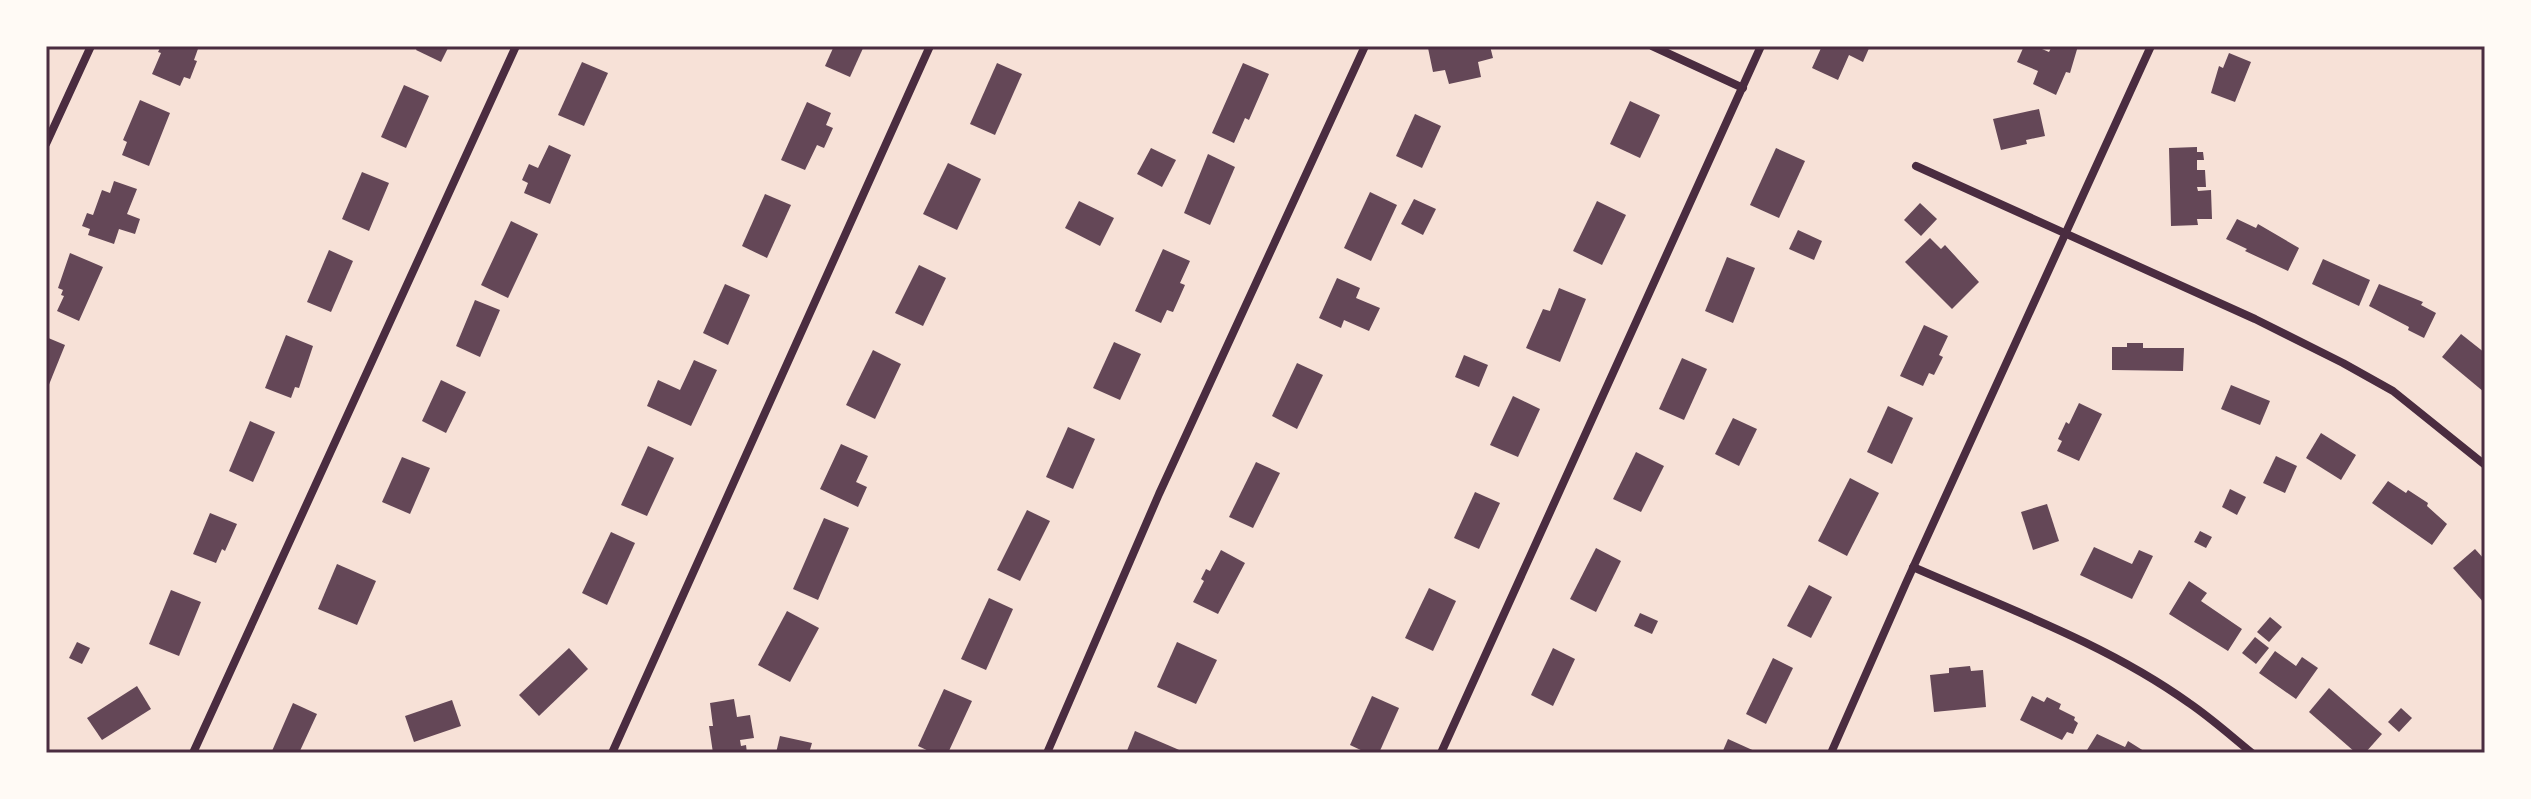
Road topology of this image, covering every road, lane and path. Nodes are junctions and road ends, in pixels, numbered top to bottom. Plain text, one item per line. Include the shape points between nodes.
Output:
1 (91, 46) edge
2 (516, 46) edge
3 (930, 46) edge
4 (1365, 46) edge
5 (1652, 46) edge
6 (1761, 46) edge
7 (2151, 46) edge
8 (1743, 88) junction
9 (46, 144) edge
10 (1916, 166) dead end
11 (2065, 235) junction
12 (2485, 465) edge
13 (1913, 567) junction
14 (193, 753) edge
15 (612, 753) edge
16 (1047, 753) edge
17 (1441, 753) edge
18 (1831, 753) edge
19 (2252, 753) edge

1 - 9 street
2 - 14 street
3 - 15 street
4 - 16 street via 1159,494
5 - 8 street
6 - 8 street
7 - 11 street
8 - 17 street
10 - 11 street
11 - 12 street via 2343,363 2393,391
11 - 13 street
13 - 18 street
13 - 19 street via 2148,676

